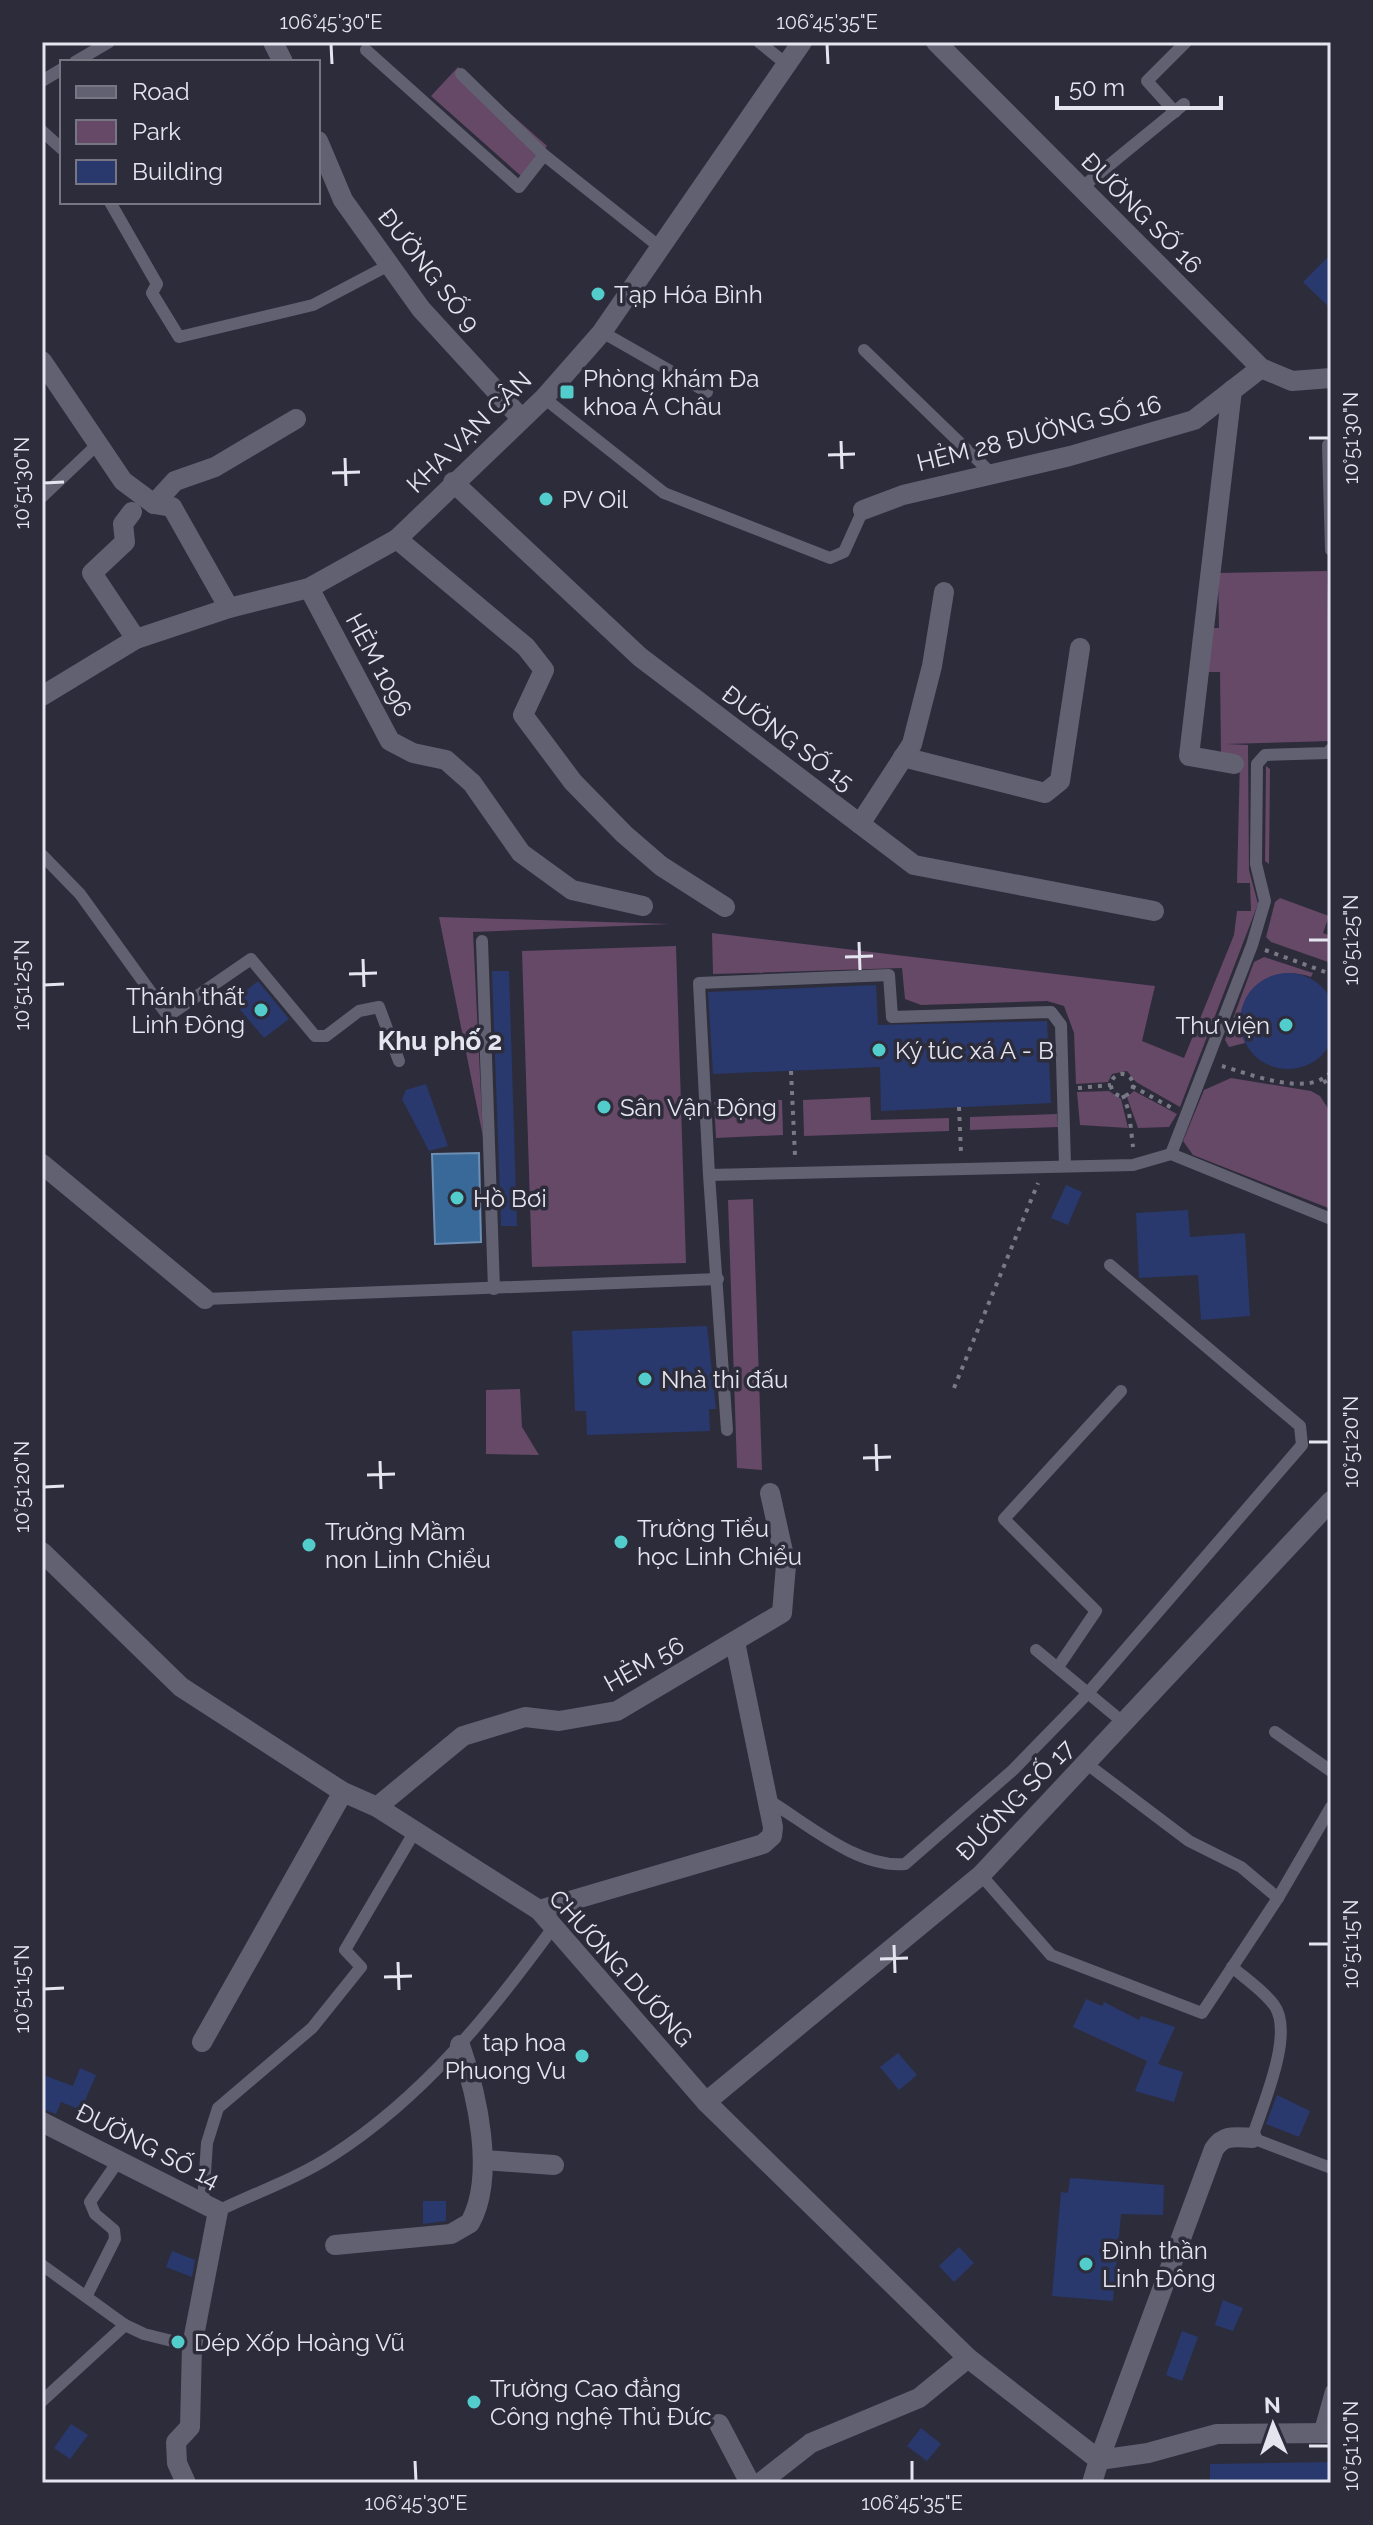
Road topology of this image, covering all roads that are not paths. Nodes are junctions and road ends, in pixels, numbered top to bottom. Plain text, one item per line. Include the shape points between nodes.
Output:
1 (109, 42) edge
2 (273, 42) edge
3 (759, 42) edge
4 (802, 42) edge
5 (936, 42) edge
6 (1186, 42) edge
7 (366, 50) dead end
8 (78, 60) edge
9 (282, 60) edge
10 (785, 63) junction
11 (60, 70) edge
12 (461, 74) dead end
13 (42, 81) edge
14 (42, 131) edge
15 (320, 146) edge
16 (60, 147) edge
17 (544, 155) junction
18 (1080, 189) junction
19 (111, 204) edge
20 (661, 248) junction
21 (389, 265) junction
22 (602, 332) junction
23 (864, 350) dead end
24 (42, 361) edge
25 (1261, 368) junction
26 (1331, 378) edge
27 (1232, 390) junction
28 (707, 392) dead end
29 (544, 398) junction
30 (520, 417) junction
31 (296, 419) dead end
32 (100, 442) junction
33 (1331, 445) edge
34 (990, 472) junction
35 (453, 482) junction
36 (42, 497) edge
37 (154, 504) junction
38 (863, 510) joint
39 (132, 512) dead end
40 (397, 539) junction
41 (1331, 550) edge
42 (309, 588) junction
43 (944, 592) dead end
44 (229, 608) junction
45 (136, 639) junction
46 (1080, 648) dead end
47 (42, 696) edge
48 (1331, 749) edge
49 (903, 757) junction
50 (1234, 764) dead end
51 (860, 824) junction
52 (42, 855) edge
53 (643, 906) dead end
54 (725, 907) dead end
55 (1154, 911) dead end
56 (482, 941) dead end
57 (399, 1061) dead end
58 (1171, 1154) junction
59 (42, 1164) edge
60 (1065, 1165) junction
61 (709, 1175) junction
62 (1331, 1219) edge
63 (1110, 1265) dead end
64 (718, 1279) junction
65 (494, 1289) junction
66 (205, 1299) joint
67 (1121, 1391) dead end
68 (727, 1430) dead end
69 (770, 1493) dead end
70 (1331, 1501) edge
71 (42, 1552) edge
72 (735, 1642) junction
73 (1036, 1650) dead end
74 (1058, 1667) junction
75 (1088, 1693) junction
76 (1124, 1723) junction
77 (1275, 1732) dead end
78 (1087, 1764) junction
79 (1331, 1771) edge
80 (343, 1792) junction
81 (768, 1800) junction
82 (377, 1807) junction
83 (1331, 1807) edge
84 (415, 1831) junction
85 (981, 1875) junction
86 (1278, 1898) junction
87 (539, 1910) junction
88 (552, 1929) junction
89 (1232, 1967) junction
90 (202, 2042) dead end
91 (460, 2045) junction
92 (706, 2102) junction
93 (42, 2122) edge
94 (1252, 2138) junction
95 (119, 2160) junction
96 (484, 2160) junction
97 (554, 2165) dead end
98 (1331, 2168) edge
99 (210, 2207) junction
100 (335, 2245) dead end
101 (42, 2265) edge
102 (87, 2295) junction
103 (125, 2325) junction
104 (192, 2346) junction
105 (968, 2358) junction
106 (1331, 2391) edge
107 (42, 2401) edge
108 (719, 2424) dead end
109 (1325, 2434) edge
110 (1099, 2460) junction
111 (186, 2483) edge
112 (750, 2483) edge
113 (760, 2483) edge
114 (1092, 2483) edge

1 - 8 lane
2 - 9 street
3 - 10 lane
4 - 10 street, KHA VẠN CÂN
5 - 18 street, ĐƯỜNG SỐ 16
6 - 18 lane via 1147,81 1180,108
7 - 17 lane via 519,187
10 - 20 street, KHA VẠN CÂN
11 - 13 lane
12 - 17 lane
14 - 16 lane
15 - 21 street, ĐƯỜNG SỐ 9 via 343,200
17 - 20 lane
18 - 25 street, ĐƯỜNG SỐ 16
19 - 21 lane via 157,284 152,293 179,337 313,305
20 - 22 street, KHA VẠN CÂN
21 - 30 street, ĐƯỜNG SỐ 9 via 421,309
22 - 28 lane
22 - 29 street, KHA VẠN CÂN
23 - 34 lane
24 - 32 street
25 - 26 street, ĐƯỜNG SỐ 16 via 1292,381
25 - 27 street, HẺM 28 ĐƯỜNG SỐ 16
27 - 34 street, HẺM 28 ĐƯỜNG SỐ 16 via 1194,420 1070,456
27 - 50 street via 1189,756
29 - 30 street, KHA VẠN CÂN
29 - 38 lane via 664,493 830,558 844,552
30 - 35 street, KHA VẠN CÂN
31 - 37 street via 215,467 175,481
32 - 36 lane
32 - 37 street via 123,481
33 - 41 lane
34 - 38 street, HẺM 28 ĐƯỜNG SỐ 16
35 - 40 street, KHA VẠN CÂN
35 - 51 street, ĐƯỜNG SỐ 15 via 640,657
37 - 44 street via 172,507
39 - 45 street via 123,524 125,542 92,573
40 - 42 street, KHA VẠN CÂN
40 - 54 street via 526,647 544,670 523,715 573,782 661,866
42 - 44 street, KHA VẠN CÂN
42 - 53 street, HẺM 1096 via 390,741 446,760 472,783 521,853 572,890
43 - 49 street via 912,744
44 - 45 street, KHA VẠN CÂN
45 - 47 street, KHA VẠN CÂN
46 - 49 street via 1060,781 1045,793
48 - 58 lane via 1265,755 1257,764 1256,864 1265,901
49 - 51 street
51 - 55 street, ĐƯỜNG SỐ 15 via 914,865
52 - 57 lane via 80,894 168,1016 251,959 315,1036 326,1036 359,1011 379,1007
56 - 65 lane
58 - 60 lane via 1133,1165
58 - 62 lane
59 - 66 street
60 - 61 lane
60 - 61 lane via 1061,1025 1051,1012 892,1017 889,975 699,983
61 - 64 lane
63 - 75 lane via 1300,1426 1302,1445
64 - 65 lane
64 - 68 lane
65 - 66 lane
67 - 74 lane via 1004,1519 1096,1611
69 - 72 street, HẺM 56 via 786,1565 782,1613
70 - 76 street, ĐƯỜNG SỐ 17
71 - 80 street, CHƯƠNG DƯƠNG via 181,1687
72 - 81 street
72 - 82 street, HẺM 56 via 617,1711 559,1721 525,1717 463,1736
73 - 74 lane
74 - 75 lane
75 - 76 lane
75 - 81 lane via 1013,1770 905,1864 884,1866 861,1857
76 - 78 street, ĐƯỜNG SỐ 17
77 - 79 lane
78 - 85 street, ĐƯỜNG SỐ 17
78 - 86 lane via 1189,1841 1241,1867
80 - 82 street, CHƯƠNG DƯƠNG
80 - 90 street
81 - 87 street via 772,1836 763,1844
82 - 84 street, CHƯƠNG DƯƠNG
83 - 86 lane
84 - 87 street, CHƯƠNG DƯƠNG
84 - 99 lane via 345,1950 361,1967 312,2028 218,2108 207,2143
85 - 89 lane via 1051,1955 1202,2013
85 - 92 street, ĐƯỜNG SỐ 17
86 - 89 lane
87 - 88 street, CHƯƠNG DƯƠNG
88 - 91 lane, ĐƯỜNG SỐ 14
88 - 92 street, CHƯƠNG DƯƠNG
89 - 94 lane via 1274,2004 1282,2019 1274,2072
91 - 96 street via 472,2081
91 - 99 lane, ĐƯỜNG SỐ 14 via 413,2092 332,2156
92 - 105 street, CHƯƠNG DƯƠNG
93 - 95 street, ĐƯỜNG SỐ 14
94 - 98 lane
94 - 110 street via 1228,2137 1214,2149
95 - 99 street, ĐƯỜNG SỐ 14
95 - 102 lane via 90,2202 95,2214 114,2230 115,2239
96 - 97 street
96 - 100 street via 484,2187 470,2223 451,2234
99 - 104 street
101 - 102 lane
102 - 103 lane
103 - 104 lane
103 - 107 lane
104 - 111 street via 190,2427 176,2442 177,2463
105 - 110 street, CHƯƠNG DƯƠNG
105 - 113 street via 919,2398 811,2443
106 - 109 lane
108 - 112 street
109 - 110 street via 1217,2434
110 - 114 street

